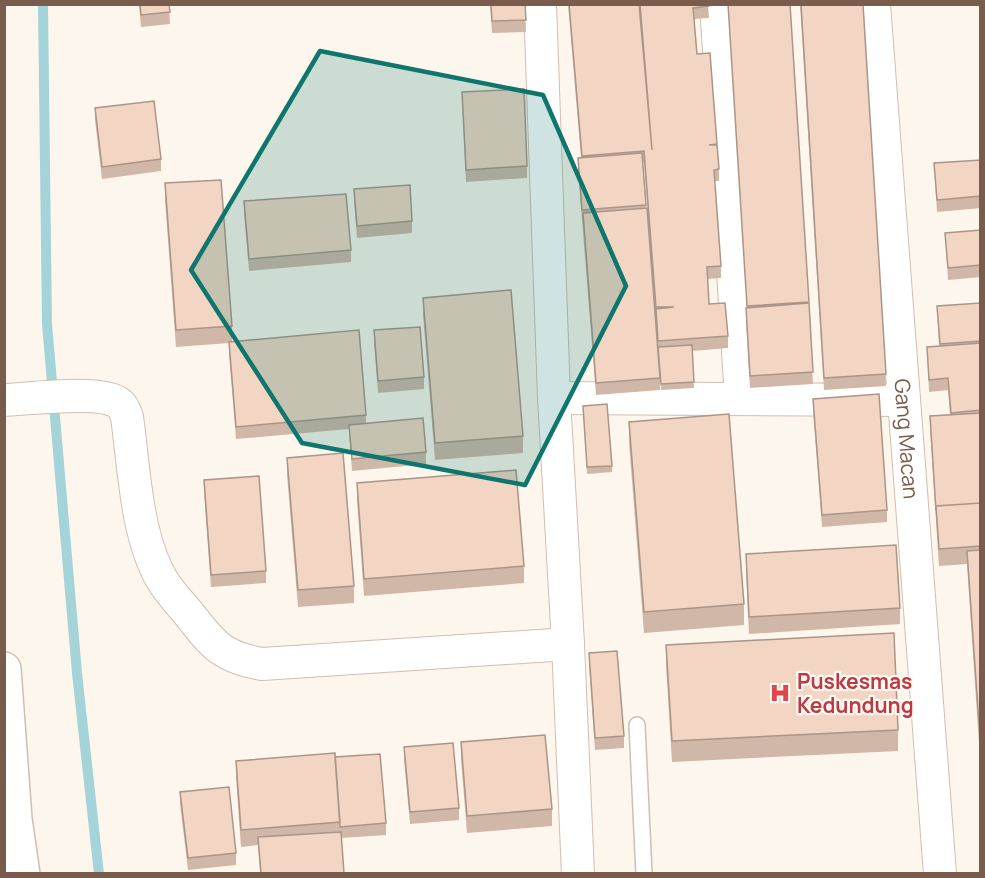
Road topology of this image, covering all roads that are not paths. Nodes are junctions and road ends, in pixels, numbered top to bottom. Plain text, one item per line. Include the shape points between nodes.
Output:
1 (540, 4) edge
2 (716, 4) edge
3 (874, 4) edge
4 (554, 398) junction
5 (741, 399) junction
6 (4, 400) edge
7 (904, 400) junction
8 (568, 644) junction
9 (4, 669) edge
10 (637, 725) dead end
11 (10, 820) edge
12 (23, 873) edge
13 (578, 873) edge
14 (644, 873) edge
15 (940, 873) edge

1 - 4 street
2 - 5 street
3 - 7 street, Gang Macan
4 - 5 street
4 - 8 street
5 - 7 street
6 - 8 street via 88,396 117,401 123,407 145,537 161,579 208,638 223,652 241,660 262,664
7 - 15 street, Gang Macan
8 - 13 street
9 - 11 street
10 - 14 lane
11 - 12 street

